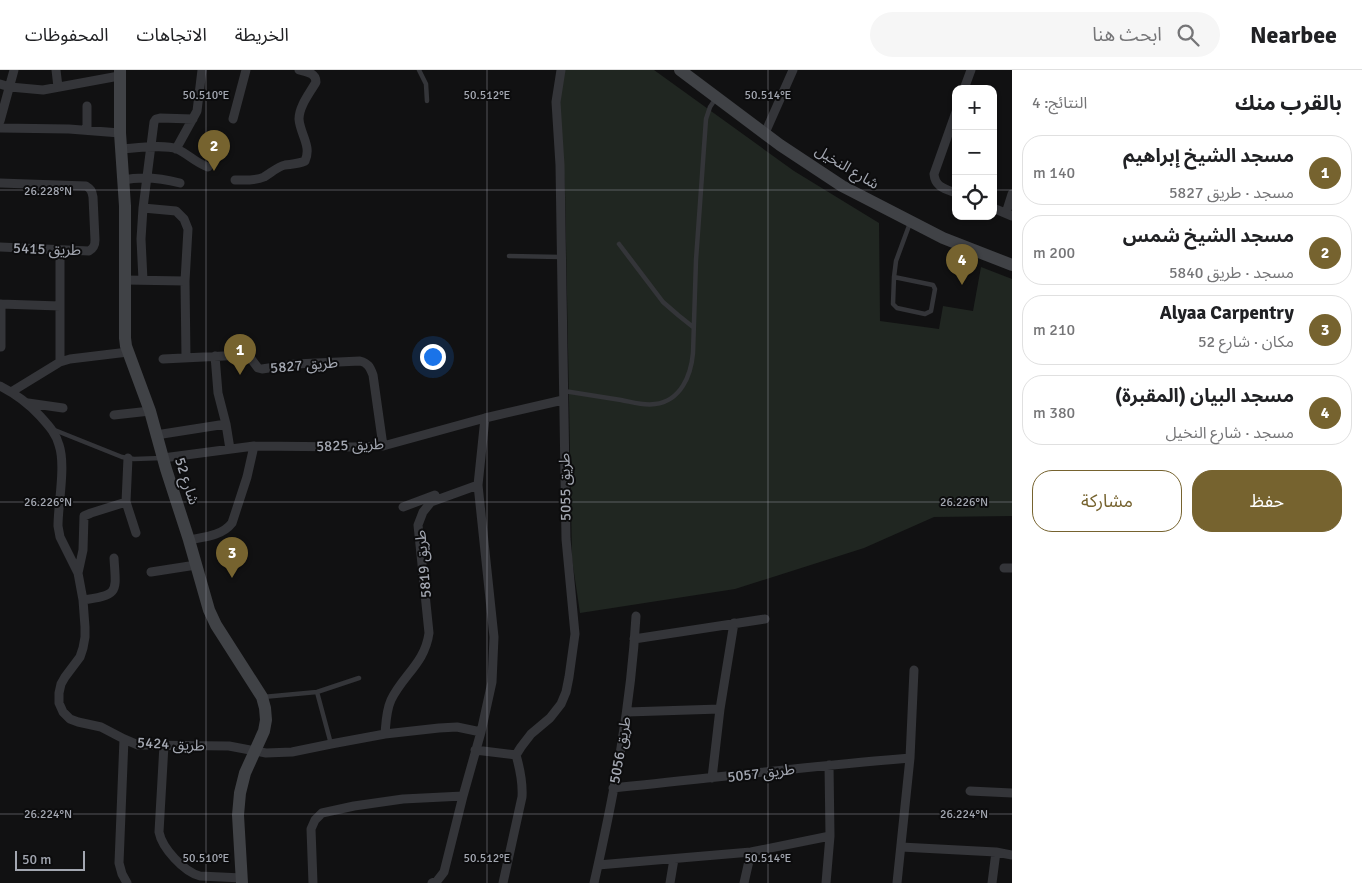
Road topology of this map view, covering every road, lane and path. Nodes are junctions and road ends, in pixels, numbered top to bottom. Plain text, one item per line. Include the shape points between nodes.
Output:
1 (14, 70) edge
2 (56, 70) edge
3 (202, 70) edge
4 (246, 70) edge
5 (300, 70) edge
6 (419, 70) edge
7 (561, 70) edge
8 (793, 70) edge
9 (971, 70) edge
10 (683, 71) edge
11 (120, 73) edge
12 (0, 84) edge
13 (965, 85) edge
14 (10, 87) junction
15 (58, 87) junction
16 (717, 97) junction
17 (427, 101) dead end
18 (2, 102) edge
19 (87, 106) dead end
20 (193, 119) junction
21 (233, 119) dead end
22 (0, 120) edge
23 (952, 123) edge
24 (0, 128) edge
25 (88, 130) junction
26 (120, 133) junction
27 (765, 134) junction
28 (151, 148) junction
29 (122, 149) junction
30 (176, 149) junction
31 (208, 167) dead end
32 (147, 178) junction
33 (123, 180) junction
34 (235, 180) dead end
35 (0, 183) edge
36 (180, 183) dead end
37 (952, 192) edge
38 (1012, 194) edge
39 (143, 208) junction
40 (997, 210) edge
41 (1009, 215) edge
42 (911, 221) junction
43 (619, 244) dead end
44 (0, 247) edge
45 (60, 250) junction
46 (509, 256) dead end
47 (561, 257) junction
48 (1012, 265) edge
49 (894, 277) junction
50 (125, 280) junction
51 (143, 280) junction
52 (185, 281) junction
53 (1, 304) edge
54 (60, 306) junction
55 (694, 327) junction
56 (1, 346) edge
57 (128, 352) junction
58 (215, 356) junction
59 (186, 358) junction
60 (163, 359) dead end
61 (60, 362) junction
62 (0, 386) edge
63 (11, 392) junction
64 (563, 396) junction
65 (28, 403) junction
66 (63, 408) dead end
67 (150, 411) junction
68 (114, 415) dead end
69 (485, 418) junction
70 (226, 424) junction
71 (51, 428) junction
72 (156, 435) junction
73 (254, 446) junction
74 (383, 446) junction
75 (230, 449) junction
76 (128, 458) junction
77 (163, 458) junction
78 (478, 482) junction
79 (126, 502) junction
80 (402, 507) dead end
81 (136, 533) dead end
82 (189, 540) junction
83 (114, 558) dead end
84 (196, 565) junction
85 (151, 572) dead end
86 (78, 573) junction
87 (83, 600) junction
88 (636, 616) dead end
89 (765, 619) dead end
90 (734, 624) junction
91 (634, 639) junction
92 (914, 670) dead end
93 (358, 678) dead end
94 (317, 692) junction
95 (262, 697) junction
96 (720, 708) junction
97 (627, 712) junction
98 (481, 732) junction
99 (385, 734) junction
100 (124, 739) junction
101 (331, 744) junction
102 (164, 745) junction
103 (475, 750) junction
104 (255, 751) junction
105 (516, 755) junction
106 (910, 758) junction
107 (829, 765) junction
108 (712, 778) junction
109 (613, 788) junction
110 (970, 791) dead end
111 (1012, 793) edge
112 (463, 796) junction
113 (830, 836) junction
114 (901, 847) junction
115 (751, 852) junction
116 (996, 852) junction
117 (1012, 855) edge
118 (674, 859) junction
119 (598, 865) junction
120 (242, 880) edge
121 (126, 883) edge
122 (313, 883) edge
123 (432, 883) edge
124 (504, 883) edge
125 (594, 883) edge
126 (670, 883) edge
127 (744, 883) edge
128 (826, 883) edge
129 (897, 883) edge
130 (992, 883) edge

1 - 14 street
2 - 15 street
3 - 20 street via 198,107
4 - 21 street
5 - 34 street via 316,78 299,118 308,156 305,161 278,168 255,180
6 - 17 lane via 426,84
7 - 47 street, طريق 5055 via 556,102
8 - 27 street
9 - 13 street
10 - 16 street, شارع النخيل
11 - 15 street
11 - 26 street, شارع 52
12 - 14 street
14 - 15 street via 44,90
14 - 18 street
16 - 27 street, شارع النخيل
16 - 55 lane via 706,119
18 - 22 street
19 - 25 street
20 - 28 street via 156,119
20 - 30 street
23 - 37 street via 934,174 940,187
24 - 25 street
25 - 26 street
26 - 29 street, شارع 52
27 - 42 street, شارع النخيل via 842,186
28 - 29 street
28 - 30 street via 168,146
28 - 32 street
29 - 33 street, شارع 52
30 - 31 street
32 - 33 street
32 - 36 street
32 - 39 street
33 - 50 street, شارع 52
35 - 45 street, طريق 5415 via 90,188 95,244 89,250
38 - 41 street
39 - 51 street
39 - 52 street via 176,211 184,219 188,229
40 - 41 street
42 - 48 street, شارع النخيل via 943,238
42 - 49 lane via 898,254
43 - 55 lane via 657,295
44 - 45 street, طريق 5415
45 - 54 street
46 - 47 lane
47 - 64 street, طريق 5055
49 - 49 lane via 893,306 925,314 931,311 933,285
50 - 51 street
50 - 57 street, شارع 52
51 - 52 street
52 - 59 street
53 - 54 street
53 - 56 street
54 - 61 street
55 - 64 lane via 690,370 682,389 670,399 656,404
57 - 61 street
57 - 67 street, شارع 52
58 - 59 street, طريق 5827
58 - 70 street via 218,393
58 - 74 street, طريق 5827 via 249,356 262,369 295,364 367,363 373,375
59 - 60 street, طريق 5827
61 - 63 street
62 - 63 street
63 - 65 street
64 - 69 street, طريق 5825
64 - 105 street, طريق 5055 via 566,539 575,634 572,660 566,692 560,704
65 - 66 street
65 - 71 street
67 - 68 street
67 - 72 street, شارع 52
69 - 74 street, طريق 5825
69 - 78 street
70 - 72 street
70 - 75 street
71 - 76 lane
71 - 86 street, طريق 5424 via 61,453 60,537
72 - 77 street, شارع 52
73 - 74 street, طريق 5825
73 - 75 street, طريق 5825
73 - 82 street via 232,523 221,533
75 - 77 street, طريق 5825
76 - 77 lane
76 - 79 street
77 - 82 street, شارع 52
78 - 80 street
78 - 98 street via 494,637 492,682
78 - 99 street, طريق 5819 via 431,502 418,525 428,642 392,698
79 - 81 street
79 - 86 street via 84,516 83,550
82 - 84 street, شارع 52
83 - 87 street via 116,585 112,592 106,597
84 - 85 street
84 - 95 street, شارع 52 via 216,626
86 - 87 street, طريق 5424
87 - 100 street, طريق 5424 via 83,648 61,684 59,703 70,719 108,730
88 - 91 street, طريق 5056
89 - 90 street
90 - 91 street
90 - 96 street
91 - 97 street, طريق 5056
92 - 106 street
93 - 94 lane
94 - 95 lane
94 - 101 lane
95 - 104 street, شارع 52 via 266,720
96 - 97 street
96 - 108 street
97 - 109 street, طريق 5056
98 - 99 street via 457,727
98 - 103 street
99 - 101 street
100 - 102 street, طريق 5424 via 138,745
100 - 121 street via 119,863
101 - 104 street via 286,753
102 - 104 street, طريق 5424 via 229,746
102 - 120 street via 159,832 162,843 183,867 194,874
103 - 105 street
103 - 112 street
104 - 120 street, شارع 52 via 240,793 238,815
105 - 124 street via 523,787
106 - 107 street, طريق 5057
106 - 114 street
107 - 108 street, طريق 5057
107 - 113 street
108 - 109 street, طريق 5057
109 - 119 street, طريق 5056
110 - 111 street
112 - 122 street via 403,799 322,813 311,828
112 - 123 street via 444,872
113 - 115 street
113 - 128 street
114 - 116 street
114 - 129 street
115 - 118 street
115 - 127 street
116 - 117 street
116 - 130 street
118 - 119 street
118 - 126 street
119 - 125 street, طريق 5056

